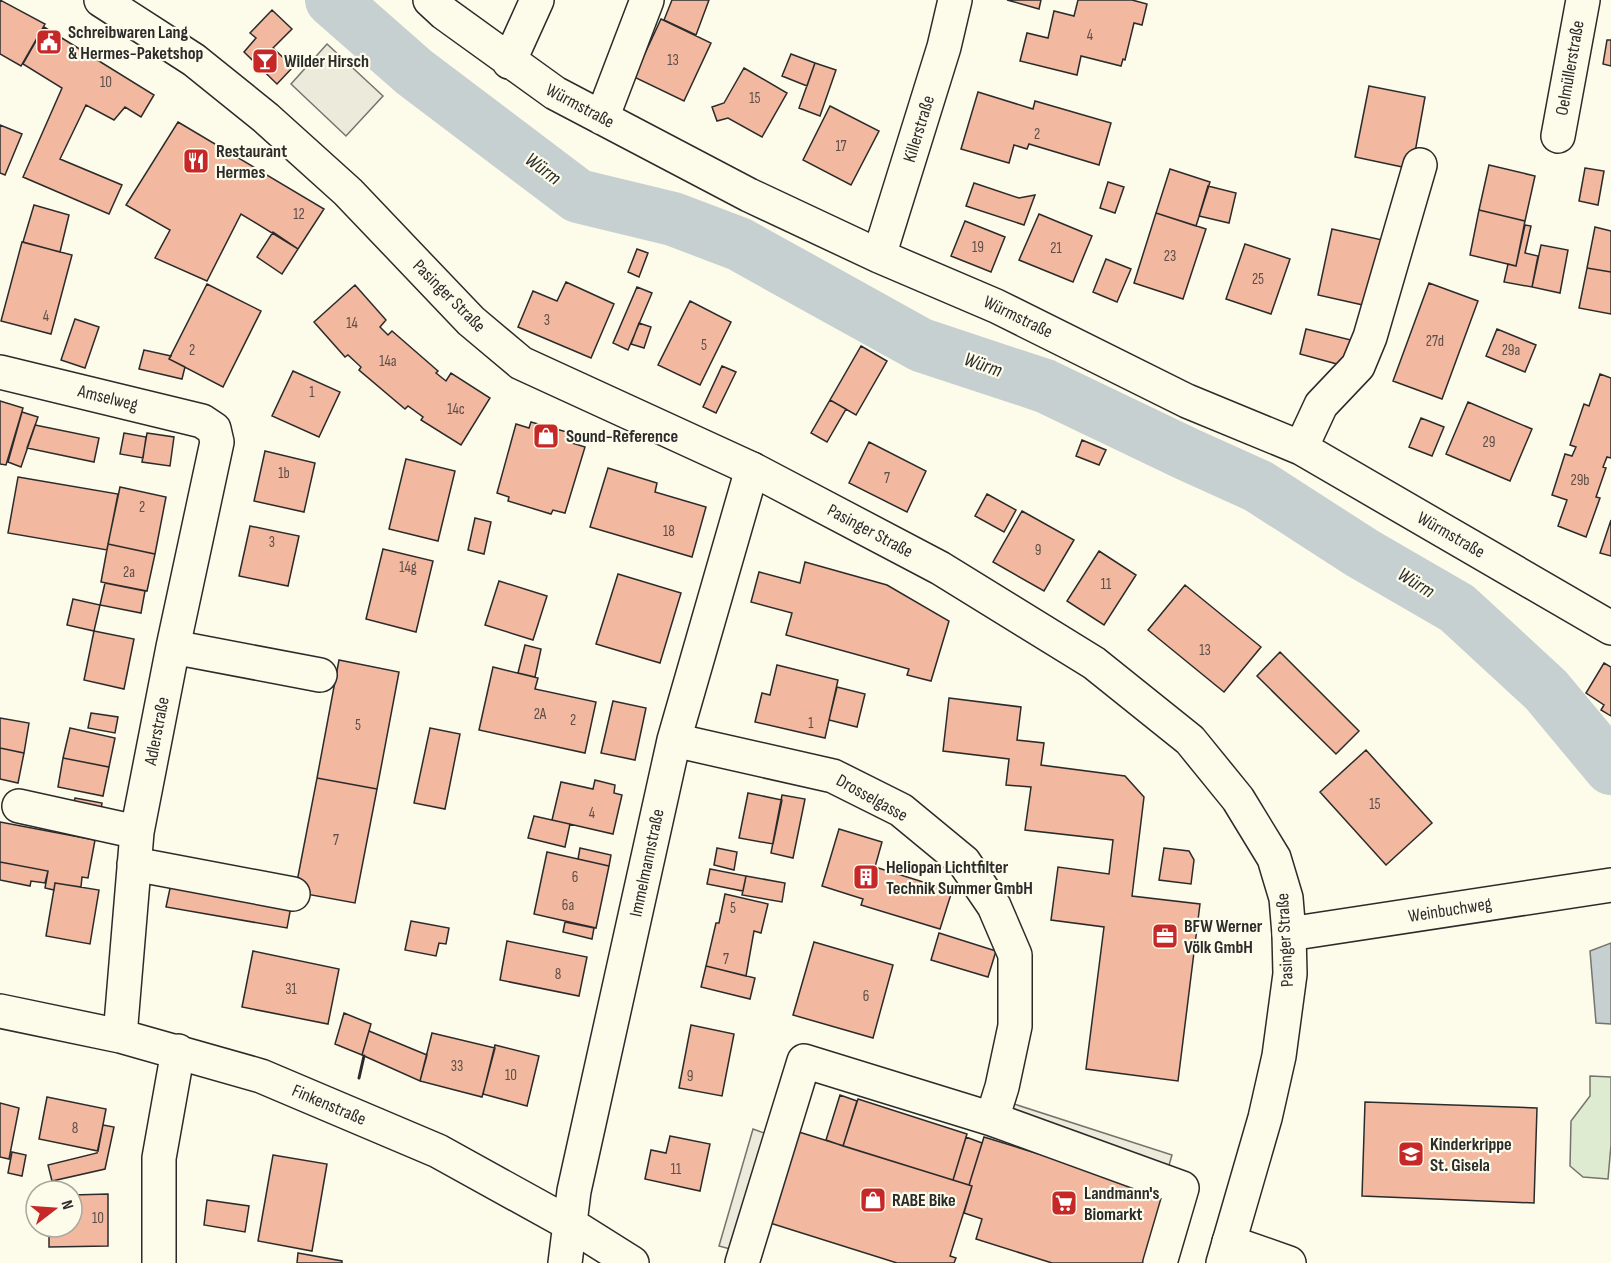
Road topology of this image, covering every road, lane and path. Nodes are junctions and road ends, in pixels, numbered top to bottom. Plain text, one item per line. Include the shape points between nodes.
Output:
1 (101, 0) edge
2 (430, 0) edge
3 (537, 0) edge
4 (647, 0) edge
5 (955, 0) edge
6 (1583, 0) edge
7 (509, 62) junction
8 (602, 118) junction
9 (1558, 136) dead end
10 (1420, 165) dead end
11 (879, 256) junction
12 (0, 372) edge
13 (214, 429) joint
14 (1301, 448) junction
15 (752, 469) junction
16 (1611, 628) edge
17 (173, 647) junction
18 (320, 675) dead end
19 (674, 740) junction
20 (19, 806) dead end
21 (137, 832) junction
22 (134, 864) junction
23 (1611, 885) edge
24 (293, 894) dead end
25 (1289, 934) junction
26 (0, 1011) edge
27 (120, 1036) junction
28 (178, 1051) junction
29 (992, 1119) junction
30 (570, 1224) junction
31 (1226, 1252) edge
32 (159, 1263) edge
33 (565, 1263) edge
34 (632, 1263) edge
35 (742, 1263) edge
36 (1160, 1263) edge
37 (1289, 1263) edge

1 - 15 street, Pasinger Straße via 194,60 266,118 348,192 471,321 521,363
2 - 7 street, Würmstraße
3 - 7 street
4 - 8 street
5 - 11 street, Killerstraße via 945,47
6 - 9 street, Oelmüllerstraße
7 - 8 street, Würmstraße via 546,89
8 - 11 street, Würmstraße via 749,195
10 - 14 street via 1366,347 1358,366 1320,405
11 - 14 street, Würmstraße via 996,306 1187,401
12 - 13 street, Amselweg via 202,421
13 - 17 street, Adlerstraße via 217,442
14 - 16 street, Würmstraße
15 - 19 street, Immelmannstraße
15 - 25 street, Pasinger Straße via 940,568 1094,663 1190,740 1238,799 1274,858 1286,898
17 - 18 street
17 - 21 street, Adlerstraße
19 - 29 street, Drosselgasse via 833,776 901,810 964,862 994,906 1015,955 1015,1026
19 - 30 street, Immelmannstraße via 574,1191
20 - 21 street
21 - 22 street, Adlerstraße
22 - 24 street
22 - 27 street, Adlerstraße
23 - 25 street, Weinbuchweg
25 - 31 street, Pasinger Straße via 1290,974 1279,1056
26 - 27 street, Finkenstraße
27 - 28 street, Finkenstraße
28 - 30 street, Finkenstraße via 261,1076 438,1151
28 - 32 street via 159,1158
29 - 35 street via 804,1061
29 - 36 street via 1182,1188
30 - 33 street, Immelmannstraße
30 - 34 street, Finkenstraße
31 - 37 street

